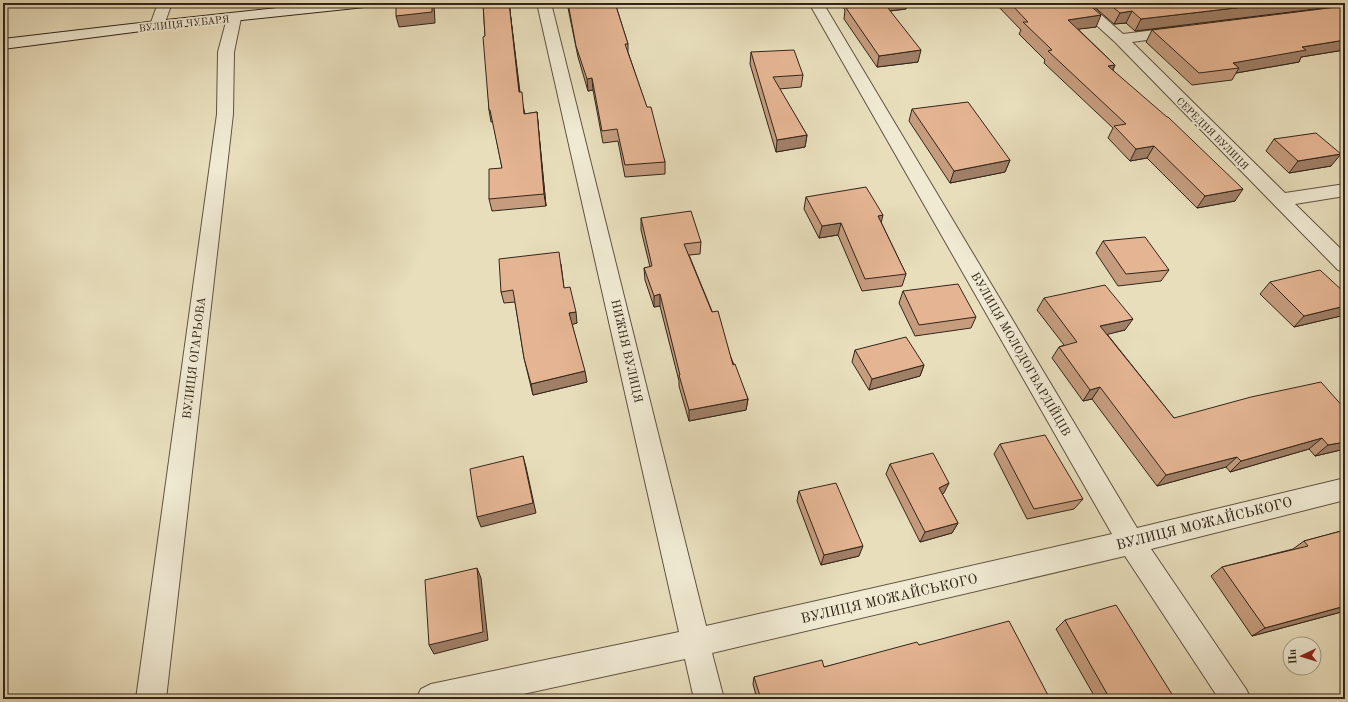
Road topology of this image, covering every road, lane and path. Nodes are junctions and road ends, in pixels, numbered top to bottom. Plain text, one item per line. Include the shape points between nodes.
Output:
1 (165, 3) edge
2 (365, 3) edge
3 (544, 3) edge
4 (816, 3) edge
5 (1079, 3) edge
6 (234, 18) junction
7 (157, 25) junction
8 (1190, 30) edge
9 (1120, 39) junction
10 (3, 44) edge
11 (1345, 190) edge
12 (1280, 200) junction
13 (1345, 265) edge
14 (1345, 489) edge
15 (1131, 542) junction
16 (695, 643) junction
17 (151, 699) edge
18 (431, 699) edge
19 (709, 699) edge
20 (1236, 699) edge

1 - 7 street
2 - 6 street, ВУЛИЦЯ ЧУБАРЯ
3 - 16 street, НИЖНЯ ВУЛИЦЯ
4 - 15 street, ВУЛИЦЯ МОЛОДОГВАРДІЙЦІВ
5 - 9 street, СЕРЕДНЯ ВУЛИЦЯ
6 - 7 street, ВУЛИЦЯ ЧУБАРЯ
6 - 17 street, ВУЛИЦЯ ОГАРЬОВА via 226,52 225,114
7 - 10 street, ВУЛИЦЯ ЧУБАРЯ
8 - 9 street
9 - 12 street, СЕРЕДНЯ ВУЛИЦЯ
11 - 12 street
12 - 13 street, СЕРЕДНЯ ВУЛИЦЯ
14 - 15 street, ВУЛИЦЯ МОЖАЙСЬКОГО
15 - 16 street, ВУЛИЦЯ МОЖАЙСЬКОГО
15 - 20 street, ВУЛИЦЯ МОЛОДОГВАРДІЙЦІВ
16 - 18 street, ВУЛИЦЯ МОЖАЙСЬКОГО
16 - 19 street, НИЖНЯ ВУЛИЦЯ

